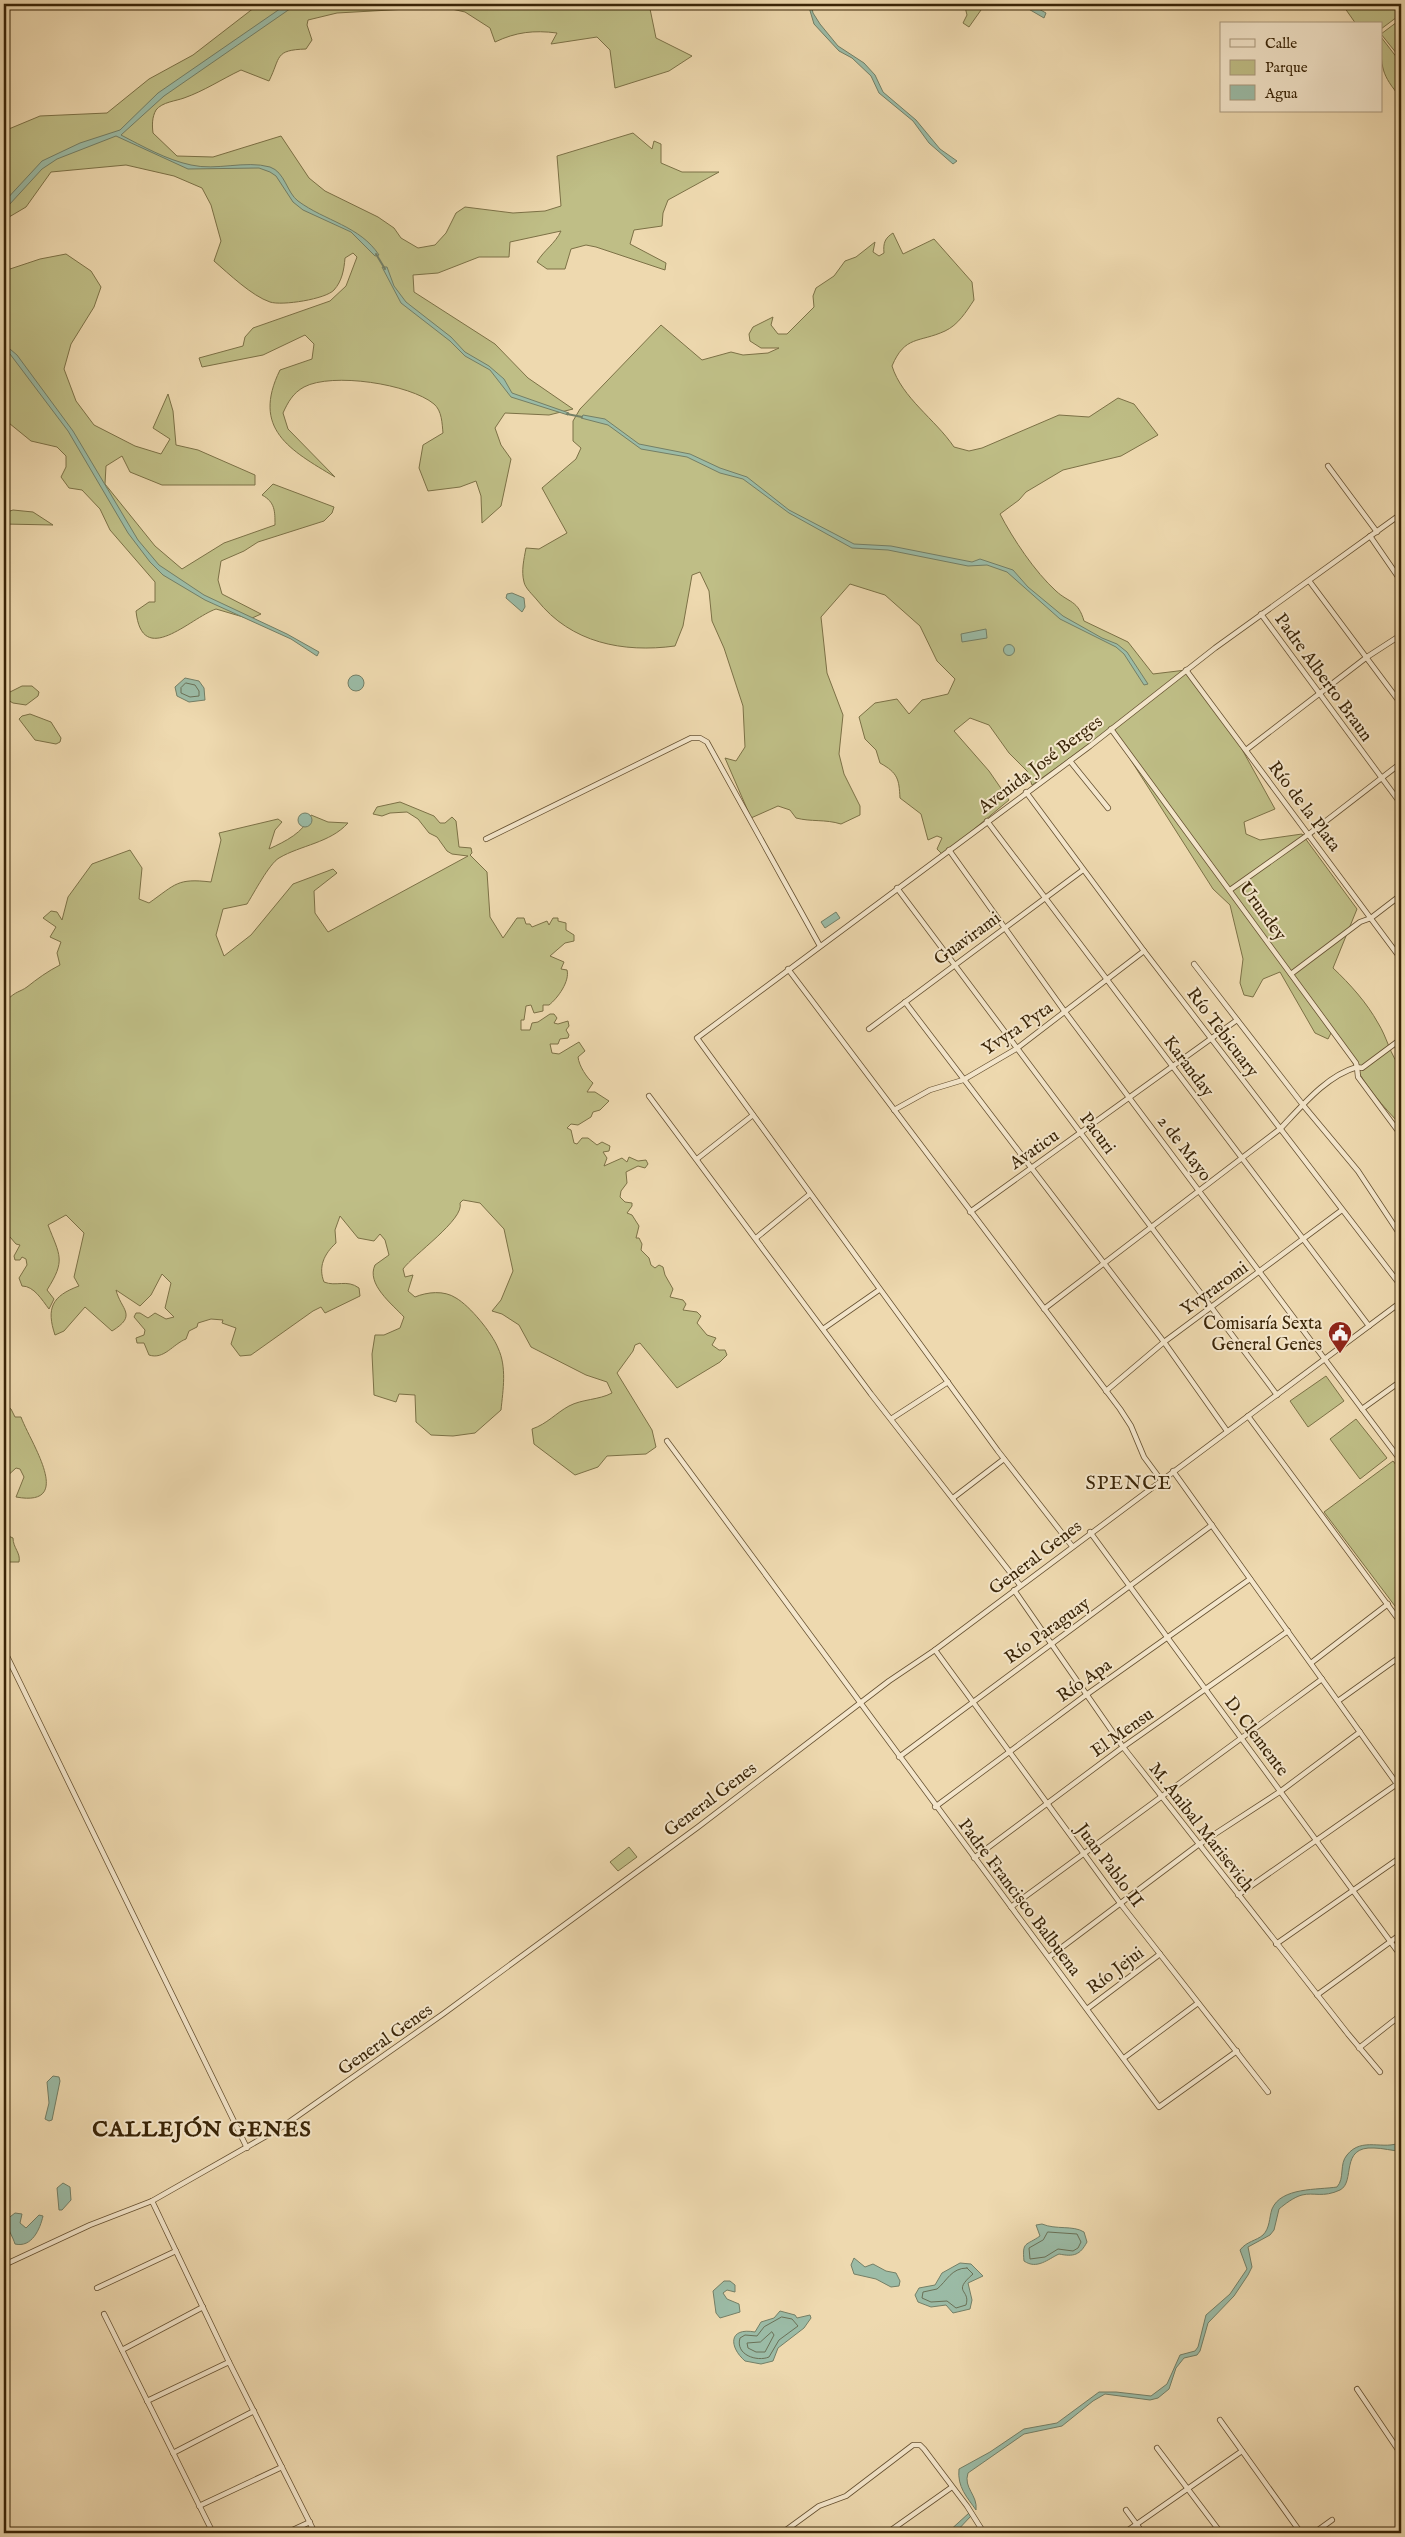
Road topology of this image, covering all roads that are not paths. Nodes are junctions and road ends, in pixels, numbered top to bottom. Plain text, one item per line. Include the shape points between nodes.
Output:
1 (1328, 466) dead end
2 (1401, 514) edge
3 (1377, 532) junction
4 (1370, 536) junction
5 (1401, 581) edge
6 (1310, 582) junction
7 (1261, 614) junction
8 (1401, 635) edge
9 (1367, 657) junction
10 (1186, 670) junction
11 (1319, 693) junction
12 (1401, 704) edge
13 (1111, 729) junction
14 (1246, 750) junction
15 (1070, 761) junction
16 (1401, 763) edge
17 (1381, 779) junction
18 (1026, 792) junction
19 (1401, 804) edge
20 (1108, 808) dead end
21 (987, 821) junction
22 (1309, 834) junction
23 (486, 839) dead end
24 (949, 850) junction
25 (1084, 870) junction
26 (896, 888) junction
27 (1230, 890) junction
28 (1401, 895) edge
29 (1044, 899) junction
30 (1371, 918) junction
31 (1004, 928) junction
32 (820, 946) junction
33 (1144, 951) junction
34 (1401, 959) edge
35 (954, 964) junction
36 (1194, 964) dead end
37 (788, 969) junction
38 (1291, 974) junction
39 (1107, 980) junction
40 (905, 1002) junction
41 (1065, 1012) junction
42 (1237, 1020) junction
43 (869, 1029) dead end
44 (1211, 1038) junction
45 (1401, 1038) edge
46 (1016, 1049) junction
47 (1172, 1066) junction
48 (1357, 1067) junction
49 (963, 1080) junction
50 (649, 1096) dead end
51 (1129, 1097) junction
52 (1302, 1105) junction
53 (894, 1110) junction
54 (753, 1115) junction
55 (1280, 1129) junction
56 (1081, 1133) junction
57 (1401, 1136) edge
58 (697, 1159) junction
59 (1241, 1159) junction
60 (1031, 1168) junction
61 (1200, 1190) junction
62 (810, 1194) junction
63 (1342, 1210) junction
64 (970, 1212) junction
65 (1151, 1226) junction
66 (1401, 1236) edge
67 (756, 1238) junction
68 (1303, 1239) junction
69 (1102, 1263) junction
70 (1260, 1271) junction
71 (1401, 1286) edge
72 (880, 1290) junction
73 (1401, 1302) edge
74 (1211, 1306) junction
75 (1044, 1309) junction
76 (1368, 1326) junction
77 (823, 1328) junction
78 (1164, 1342) junction
79 (1326, 1358) junction
80 (1401, 1381) edge
81 (948, 1382) junction
82 (1106, 1391) junction
83 (1277, 1395) junction
84 (1362, 1409) junction
85 (1248, 1416) junction
86 (891, 1419) junction
87 (1227, 1431) junction
88 (667, 1441) dead end
89 (1004, 1459) junction
90 (1401, 1461) edge
91 (1173, 1471) junction
92 (1161, 1480) junction
93 (953, 1498) junction
94 (1212, 1525) junction
95 (1090, 1532) junction
96 (1072, 1546) junction
97 (1250, 1579) junction
98 (1020, 1586) junction
99 (1130, 1587) junction
100 (1014, 1590) junction
101 (1388, 1604) junction
102 (1401, 1623) edge
103 (1288, 1631) junction
104 (1168, 1638) junction
105 (1051, 1644) junction
106 (4, 1650) edge
107 (935, 1650) junction
108 (1401, 1656) edge
109 (1311, 1663) junction
110 (1322, 1679) junction
111 (1206, 1690) junction
112 (1086, 1696) junction
113 (972, 1702) junction
114 (1338, 1702) junction
115 (860, 1703) junction
116 (1360, 1732) junction
117 (1241, 1740) junction
118 (1123, 1747) junction
119 (1008, 1752) junction
120 (899, 1757) junction
121 (1281, 1790) junction
122 (1161, 1797) junction
123 (1047, 1803) junction
124 (935, 1806) junction
125 (1317, 1840) junction
126 (1198, 1845) junction
127 (1084, 1854) junction
128 (1401, 1857) edge
129 (974, 1858) junction
130 (1353, 1890) junction
131 (1238, 1896) junction
132 (1120, 1903) junction
133 (1011, 1907) junction
134 (1401, 1934) edge
135 (1391, 1941) junction
136 (1276, 1944) junction
137 (1160, 1954) junction
138 (1401, 1956) edge
139 (1049, 1957) junction
140 (1317, 1995) junction
141 (1198, 2003) junction
142 (1087, 2009) junction
143 (1401, 2015) edge
144 (1359, 2048) junction
145 (1237, 2051) junction
146 (1124, 2058) junction
147 (1380, 2072) dead end
148 (1268, 2092) dead end
149 (247, 2148) junction
150 (152, 2201) junction
151 (176, 2251) junction
152 (4, 2265) edge
153 (97, 2288) dead end
154 (203, 2307) junction
155 (104, 2314) dead end
156 (122, 2350) junction
157 (229, 2362) junction
158 (1357, 2389) dead end
159 (147, 2401) junction
160 (254, 2411) junction
161 (1220, 2420) dead end
162 (1158, 2448) dead end
163 (1242, 2451) junction
164 (173, 2453) junction
165 (1401, 2454) edge
166 (282, 2467) junction
167 (952, 2487) junction
168 (1187, 2488) junction
169 (199, 2506) junction
170 (1126, 2510) dead end
171 (1332, 2520) dead end
172 (310, 2522) junction
173 (1136, 2524) junction
174 (213, 2533) edge
175 (286, 2533) edge
176 (315, 2533) edge
177 (782, 2533) edge
178 (887, 2533) edge
179 (984, 2533) edge
180 (1124, 2533) edge
181 (1143, 2533) edge
182 (1221, 2533) edge
183 (1301, 2533) edge
184 (1314, 2533) edge

1 - 3 street
2 - 3 street, Avenida José Berges
3 - 4 street, Avenida José Berges
4 - 5 street
4 - 6 street, Avenida José Berges
6 - 7 street, Avenida José Berges
6 - 9 street
7 - 10 street, Avenida José Berges
7 - 11 street, Padre Alberto Braun
8 - 9 street
9 - 11 street
9 - 12 street
10 - 13 street, Avenida José Berges
10 - 14 street, Río de la Plata
11 - 14 street
11 - 17 street, Padre Alberto Braun
13 - 15 street, Avenida José Berges
13 - 27 street, Urundey
14 - 22 street, Río de la Plata
15 - 18 street, Avenida José Berges
15 - 20 street
16 - 17 street
17 - 19 street, Padre Alberto Braun
17 - 22 street
18 - 21 street, Avenida José Berges
18 - 25 street, Río Tebicuary
21 - 24 street, Avenida José Berges
21 - 29 street, Karanday
22 - 27 street
22 - 30 street, Río de la Plata
23 - 32 street via 691,738 700,738 707,742
24 - 26 street, Avenida José Berges
24 - 31 street, 2 de Mayo
25 - 29 street, Guavirami
25 - 33 street, Río Tebicuary
26 - 32 street, Avenida José Berges
26 - 35 street, Pacuri
27 - 38 street, Urundey
28 - 30 street
29 - 31 street, Guavirami
29 - 39 street, Karanday
30 - 34 street, Río de la Plata
30 - 38 street via 1360,922
31 - 35 street, Guavirami
31 - 41 street, 2 de Mayo
32 - 37 street, Avenida José Berges
33 - 39 street, Yvyra Pyta
33 - 44 street, Río Tebicuary
35 - 40 street, Guavirami
35 - 46 street, Pacuri
36 - 42 street
37 - 53 street
37 - 54 street, Avenida José Berges via 697,1038
38 - 48 street, Urundey
39 - 41 street, Yvyra Pyta
39 - 47 street, Karanday
40 - 43 street, Guavirami
40 - 49 street
41 - 46 street, Yvyra Pyta
41 - 51 street, 2 de Mayo
42 - 44 street, Avaticu
42 - 52 street
44 - 47 street, Avaticu
44 - 55 street, Río Tebicuary
45 - 48 street via 1362,1068
46 - 49 street, Yvyra Pyta
46 - 56 street, Pacuri
47 - 51 street, Avaticu
47 - 59 street, Karanday
48 - 52 street via 1344,1071
48 - 57 street, Urundey via 1358,1077
49 - 53 street, Yvyra Pyta via 930,1090
49 - 60 street
50 - 58 street
51 - 56 street, Avaticu
51 - 61 street, 2 de Mayo
52 - 55 street
52 - 66 street via 1358,1171
53 - 64 street
54 - 58 street
54 - 62 street
55 - 59 street
55 - 63 street, Río Tebicuary
56 - 60 street, Avaticu
56 - 65 street, Pacuri
58 - 67 street
59 - 61 street
59 - 68 street, Karanday
60 - 64 street, Avaticu
60 - 69 street
61 - 65 street
61 - 70 street, 2 de Mayo
62 - 67 street
62 - 72 street
63 - 68 street, Yvyraromi
63 - 71 street, Río Tebicuary
64 - 75 street
65 - 69 street
65 - 74 street, Pacuri
67 - 77 street
68 - 70 street, Yvyraromi
68 - 76 street, Karanday
69 - 75 street
69 - 78 street
70 - 74 street, Yvyraromi
70 - 79 street, 2 de Mayo
72 - 77 street
72 - 81 street
73 - 76 street, General Genes
74 - 78 street, Yvyraromi
74 - 83 street, Pacuri
75 - 82 street
76 - 79 street, General Genes
77 - 86 street
78 - 82 street, Yvyraromi
78 - 87 street
79 - 83 street, General Genes
79 - 84 street, 2 de Mayo
80 - 84 street
81 - 86 street
81 - 89 street
82 - 92 street via 1131,1426 1141,1451
83 - 85 street, General Genes
84 - 90 street, 2 de Mayo
85 - 87 street, General Genes
85 - 101 street
86 - 93 street
87 - 91 street, General Genes
88 - 115 street, Padre Francisco Balbuena
89 - 93 street
89 - 96 street
91 - 92 street, General Genes
91 - 94 street
92 - 95 street, General Genes
93 - 98 street
94 - 97 street
94 - 99 street, Río Paraguay
95 - 96 street, General Genes
95 - 99 street, D. Clemente
96 - 98 street, General Genes
97 - 103 street
97 - 104 street, Río Apa
98 - 100 street, General Genes
99 - 104 street, D. Clemente
99 - 105 street, Río Paraguay
100 - 105 street, M. Anibal Marisevich
100 - 107 street, General Genes
101 - 102 street
101 - 109 street
103 - 109 street
103 - 111 street, El Mensu
104 - 111 street, D. Clemente
104 - 112 street, Río Apa
105 - 112 street, M. Anibal Marisevich
105 - 113 street, Río Paraguay
106 - 149 street
107 - 113 street, Juan Pablo II
107 - 115 street, General Genes
108 - 114 street
109 - 110 street
110 - 114 street
110 - 117 street
111 - 117 street, D. Clemente
111 - 118 street, El Mensu
112 - 118 street, M. Anibal Marisevich
112 - 119 street, Río Apa
113 - 119 street, Juan Pablo II
113 - 120 street, Río Paraguay
114 - 116 street
115 - 120 street, Padre Francisco Balbuena
115 - 149 street, General Genes via 428,2026
116 - 121 street
116 - 125 street via 1397,1784
117 - 121 street, D. Clemente
117 - 122 street
118 - 122 street, M. Anibal Marisevich
118 - 123 street, El Mensu
119 - 123 street, Juan Pablo II
119 - 124 street, Río Apa
120 - 124 street, Padre Francisco Balbuena
121 - 125 street, D. Clemente
121 - 126 street
122 - 126 street, M. Anibal Marisevich
122 - 127 street
123 - 127 street, Juan Pablo II
123 - 129 street, El Mensu
124 - 129 street, Padre Francisco Balbuena
125 - 130 street, D. Clemente
125 - 131 street
126 - 131 street, M. Anibal Marisevich
126 - 132 street
127 - 132 street, Juan Pablo II
127 - 133 street
128 - 130 street
129 - 133 street, Padre Francisco Balbuena
130 - 135 street, D. Clemente
130 - 136 street
131 - 136 street, M. Anibal Marisevich
132 - 137 street, Juan Pablo II
132 - 139 street
133 - 139 street, Padre Francisco Balbuena
134 - 135 street
135 - 138 street, D. Clemente
135 - 140 street
136 - 140 street, M. Anibal Marisevich
137 - 141 street, Juan Pablo II
137 - 142 street, Río Jejui
139 - 142 street, Padre Francisco Balbuena
140 - 144 street, M. Anibal Marisevich
141 - 145 street, Juan Pablo II
141 - 146 street
142 - 146 street, Padre Francisco Balbuena
143 - 144 street
144 - 147 street, M. Anibal Marisevich
145 - 146 street, Padre Francisco Balbuena via 1159,2107
145 - 148 street, Juan Pablo II
149 - 150 street, General Genes
150 - 151 street
150 - 152 street, General Genes via 90,2225
151 - 153 street
151 - 154 street
154 - 156 street
154 - 157 street
155 - 156 street
156 - 159 street
157 - 159 street
157 - 160 street
158 - 165 street
159 - 164 street
160 - 164 street
160 - 166 street
161 - 163 street
162 - 168 street
163 - 168 street
163 - 183 street
164 - 169 street
166 - 169 street
166 - 172 street
167 - 177 street via 920,2445 913,2444 846,2496 819,2506
167 - 178 street
167 - 179 street
168 - 173 street
168 - 182 street
169 - 174 street
170 - 173 street
171 - 184 street
172 - 175 street
172 - 176 street
173 - 180 street
173 - 181 street

